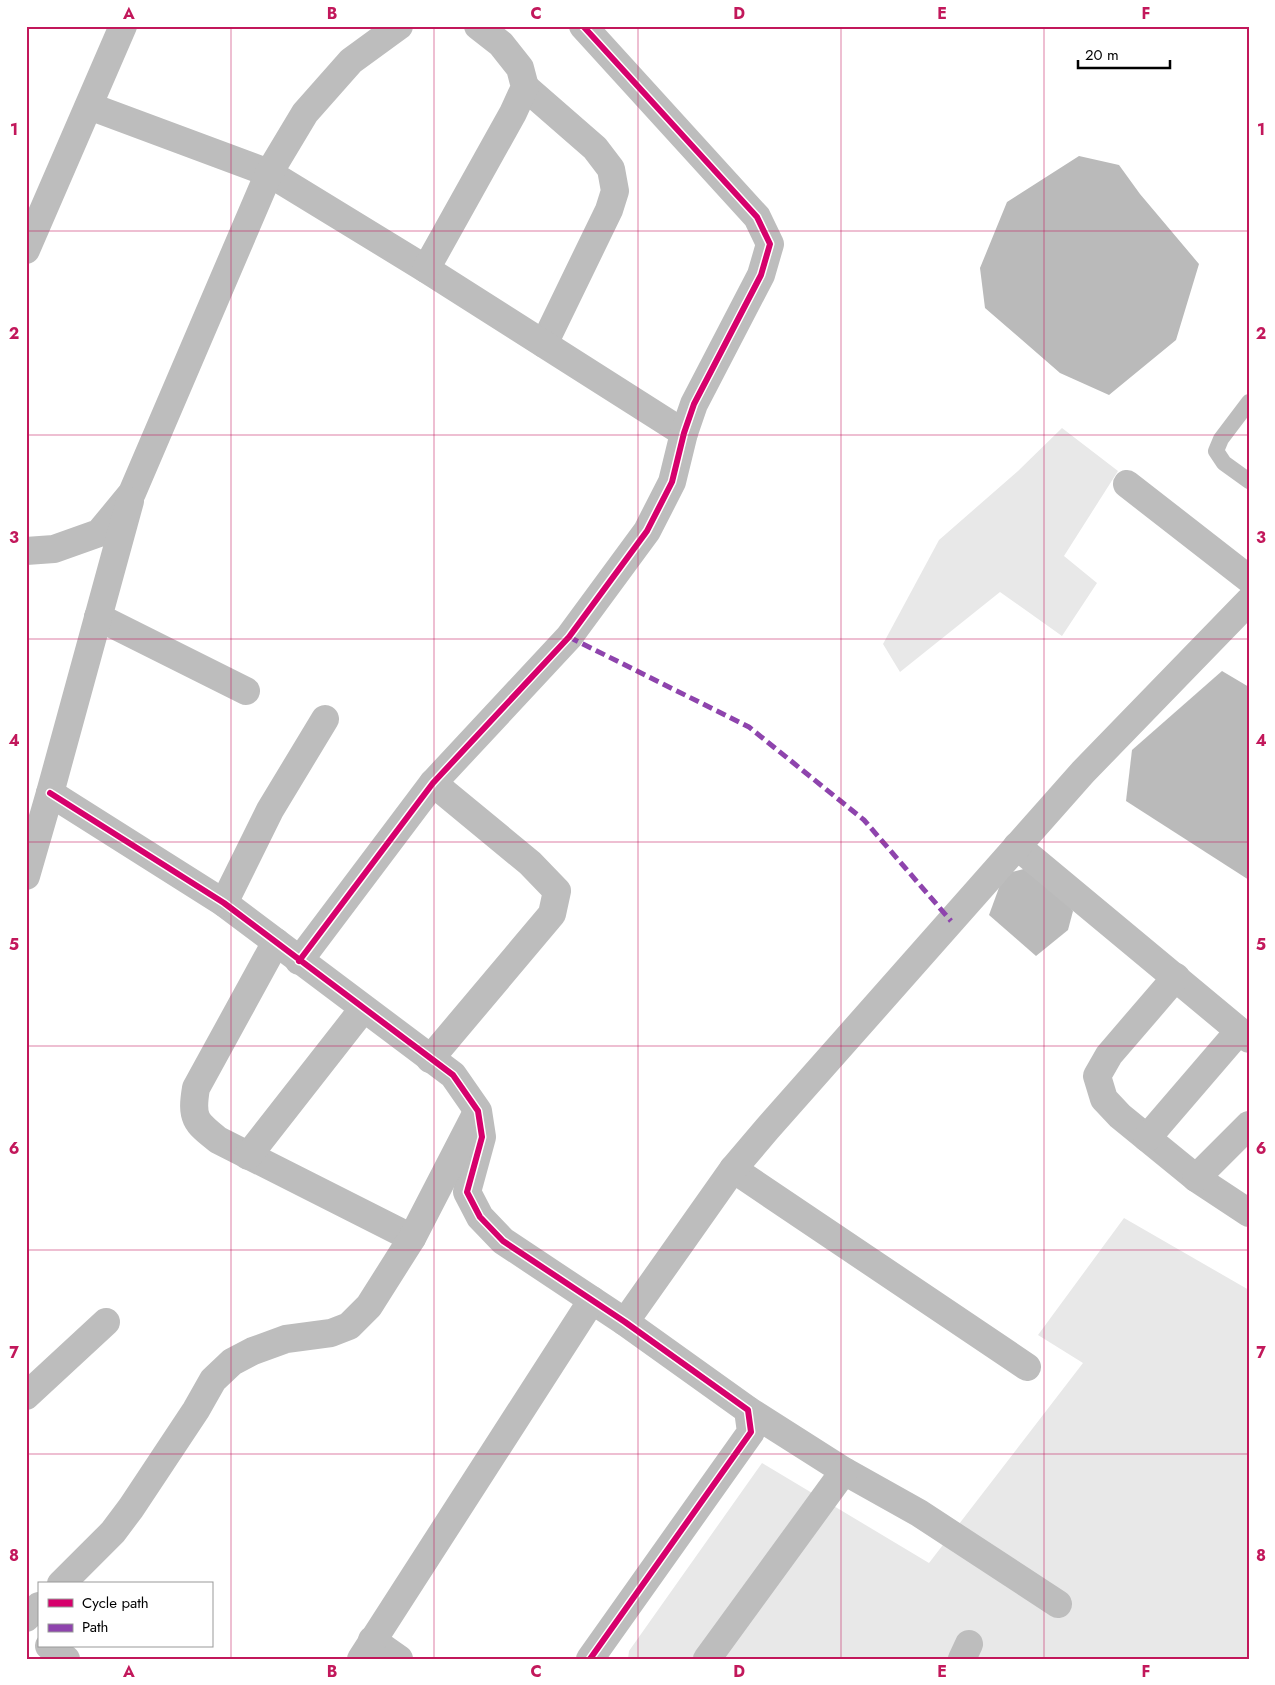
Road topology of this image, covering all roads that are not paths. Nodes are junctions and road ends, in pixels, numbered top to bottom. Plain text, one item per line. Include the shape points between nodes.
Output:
1 (123, 26) edge
2 (399, 26) edge
3 (478, 26) edge
4 (583, 26) edge
5 (525, 87) junction
6 (89, 106) junction
7 (269, 173) junction
8 (26, 250) edge
9 (426, 269) junction
10 (544, 344) junction
11 (1249, 402) edge
12 (684, 433) junction
13 (1249, 481) edge
14 (1127, 484) dead end
15 (132, 493) junction
16 (26, 551) edge
17 (1249, 579) edge
18 (1249, 601) edge
19 (98, 617) junction
20 (246, 691) dead end
21 (325, 719) dead end
22 (433, 783) junction
23 (50, 793) junction
24 (1017, 846) junction
25 (26, 876) edge
26 (224, 903) junction
27 (276, 942) junction
28 (299, 961) junction
29 (1176, 978) junction
30 (363, 1009) junction
31 (1244, 1035) edge
32 (430, 1060) junction
33 (478, 1111) junction
34 (1249, 1125) edge
35 (1148, 1138) junction
36 (248, 1156) junction
37 (733, 1169) junction
38 (1196, 1178) junction
39 (1249, 1213) edge
40 (412, 1238) junction
41 (592, 1300) junction
42 (106, 1322) dead end
43 (625, 1322) junction
44 (1027, 1367) dead end
45 (32, 1383) edge
46 (748, 1410) junction
47 (844, 1471) junction
48 (62, 1582) edge
49 (1058, 1604) dead end
50 (38, 1607) edge
51 (26, 1618) edge
52 (26, 1630) edge
53 (38, 1638) edge
54 (52, 1648) edge
55 (366, 1649) edge
56 (66, 1659) edge
57 (399, 1659) edge
58 (590, 1659) edge
59 (707, 1659) edge

1 - 6 street
2 - 7 street via 351,61 318,98
3 - 5 street via 501,44 520,68
4 - 12 street via 757,217 770,244 761,275 694,404
5 - 9 street
5 - 10 street via 595,148 612,169 615,191 609,210
6 - 7 street
6 - 8 street
7 - 9 street
7 - 15 street
9 - 10 street
10 - 12 street
11 - 13 lane via 1221,438 1216,451 1224,462
12 - 22 street via 672,482 647,531 568,637
14 - 17 street
15 - 16 street via 98,533 54,549
15 - 19 street
18 - 24 street via 1083,772
19 - 20 street
19 - 23 street
21 - 26 street via 270,810
22 - 28 street
22 - 32 street via 530,863 557,891 552,914
23 - 25 street
23 - 26 street
24 - 29 street
24 - 37 street
26 - 27 street
27 - 28 street
27 - 36 street via 196,1088 193,1106 199,1125 218,1140
28 - 30 street
29 - 31 street
29 - 35 street via 1109,1056 1097,1076 1104,1099
30 - 32 street
30 - 36 street
31 - 35 street
32 - 33 street via 452,1075
33 - 40 street
33 - 41 street via 482,1137 467,1192 480,1217 503,1241
34 - 38 street
35 - 38 street
36 - 40 street
37 - 43 street
37 - 44 street
38 - 39 street
40 - 48 street via 369,1306 349,1326 331,1333 286,1339 232,1362 214,1380 113,1532
41 - 43 street
41 - 55 street
42 - 45 street
43 - 46 street
46 - 47 street
46 - 58 street via 751,1432
47 - 49 street via 919,1513
47 - 59 street
50 - 51 street
52 - 53 street
54 - 56 street
55 - 57 street

